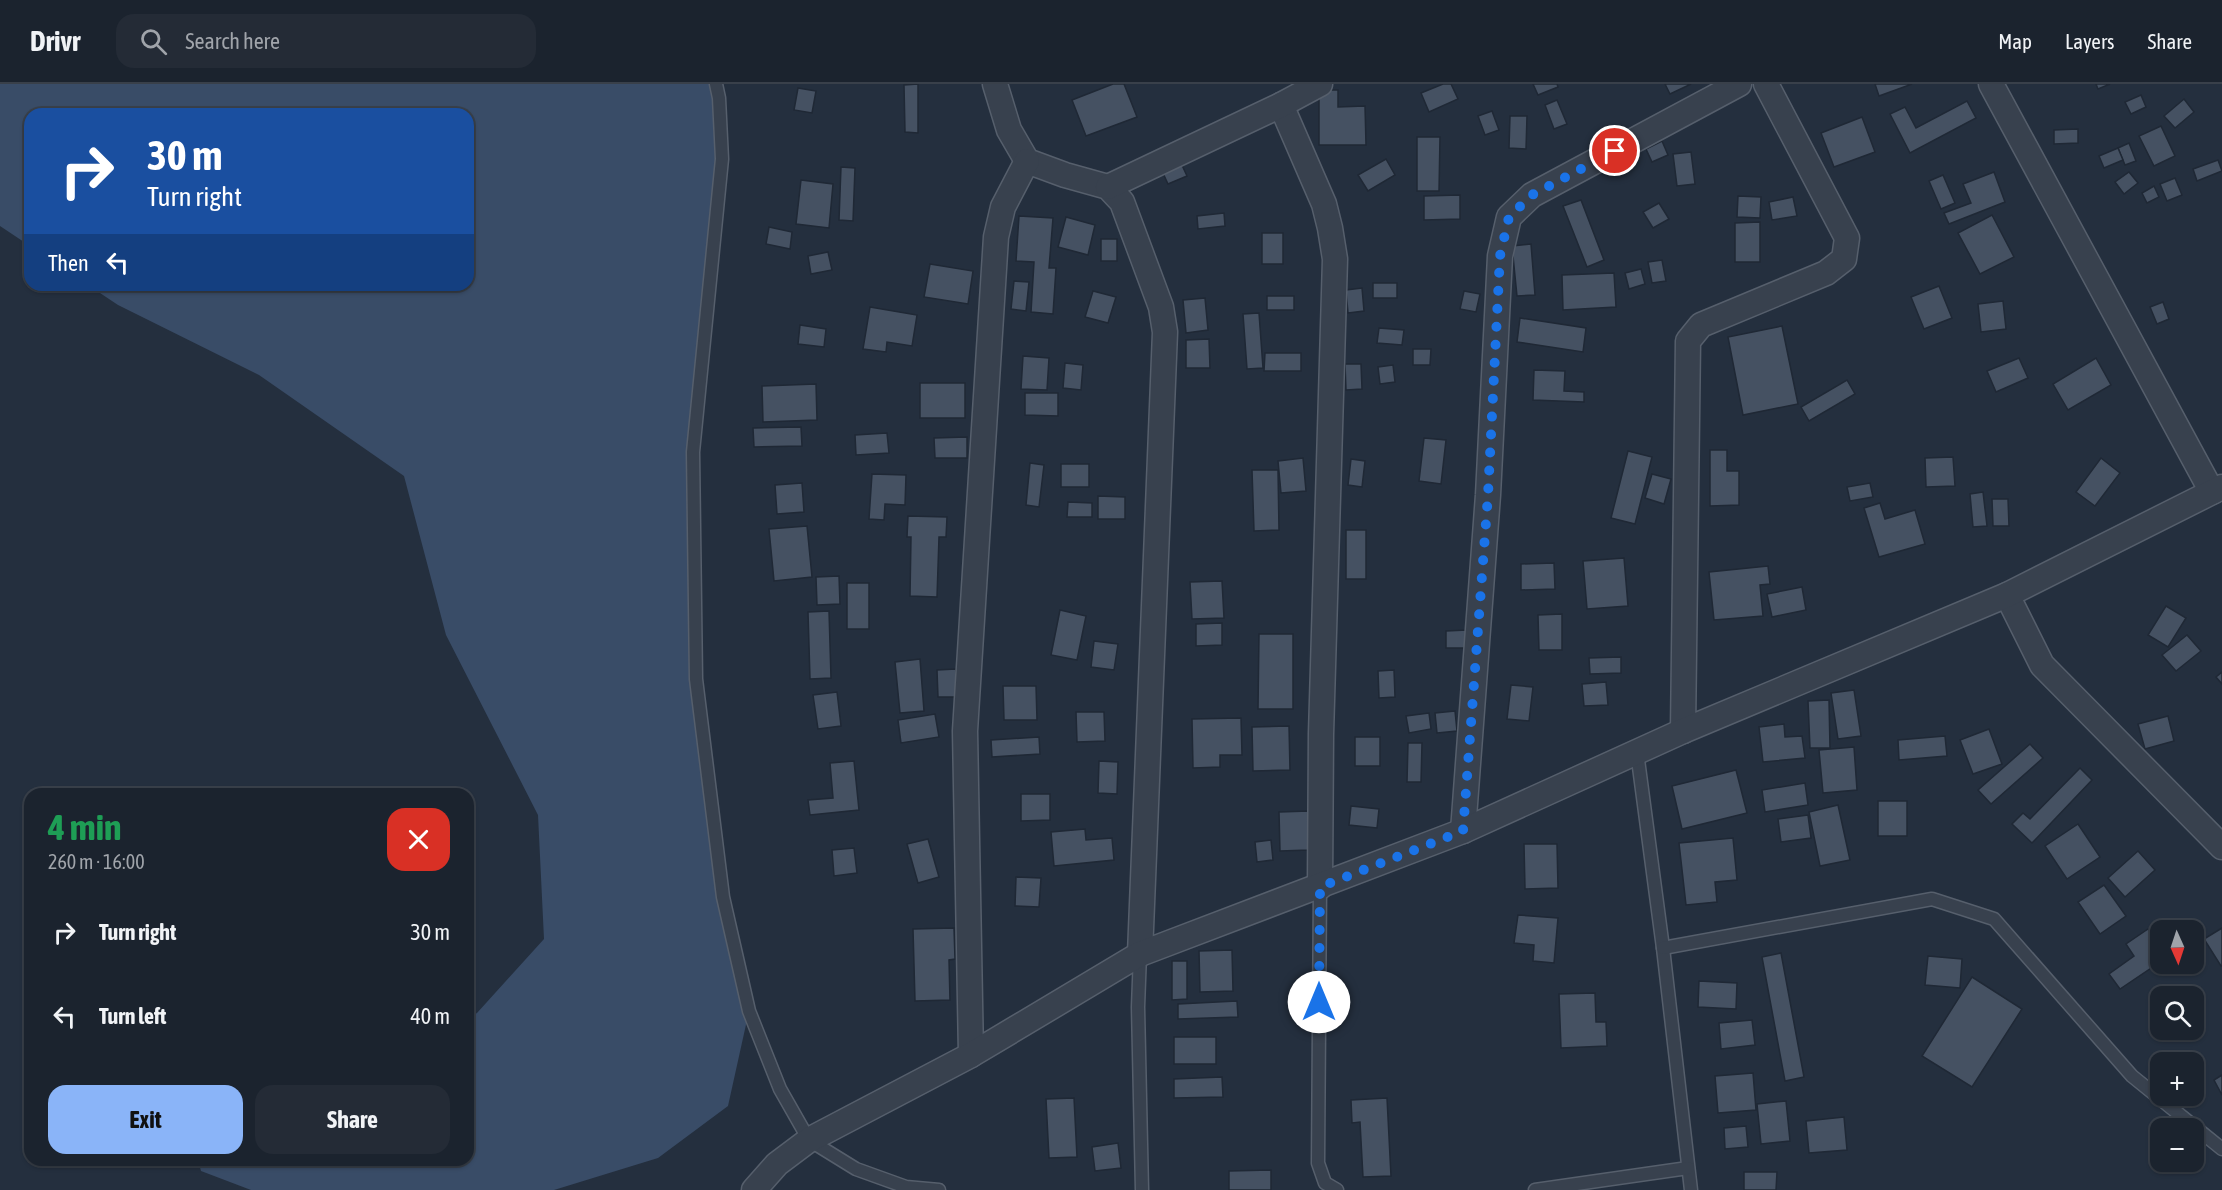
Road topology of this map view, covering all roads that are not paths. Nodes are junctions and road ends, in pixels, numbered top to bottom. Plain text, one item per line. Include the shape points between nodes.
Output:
1 (716, 84) edge
2 (995, 84) edge
3 (1320, 84) edge
4 (1739, 84) edge
5 (1766, 84) edge
6 (1991, 84) edge
7 (1281, 105) junction
8 (1027, 161) junction
9 (1108, 187) junction
10 (2219, 495) edge
11 (2007, 595) junction
12 (1683, 731) junction
13 (1637, 752) junction
14 (1463, 831) junction
15 (2222, 847) edge
16 (1320, 887) junction
17 (1664, 948) junction
18 (1140, 954) junction
19 (971, 1055) junction
20 (809, 1140) junction
21 (2222, 1149) edge
22 (1688, 1168) junction
23 (754, 1190) edge
24 (939, 1190) edge
25 (1142, 1190) edge
26 (1337, 1190) edge
27 (1535, 1190) edge
28 (1691, 1190) edge

1 - 20 lane via 722,159 693,452 696,679 723,897 749,1011 780,1089
2 - 8 street via 1009,130
3 - 7 street
4 - 14 street via 1532,195 1509,217 1500,256 1488,495
5 - 12 street via 1846,238 1844,260 1826,273 1701,325 1688,341
6 - 10 street
7 - 9 street
7 - 16 street via 1324,204 1335,259
8 - 9 street
8 - 19 street via 1003,207 996,237 967,696
9 - 18 street via 1122,202 1161,307 1165,332
10 - 11 street
11 - 12 street
11 - 15 street via 2042,665
12 - 13 street
13 - 14 street
13 - 17 lane
14 - 16 street
16 - 18 street
16 - 26 lane via 1318,1163 1325,1183
17 - 21 lane via 1932,899 1994,919 2132,1076
17 - 22 lane
18 - 19 street
18 - 25 lane via 1137,1007
19 - 20 street
20 - 23 street via 777,1164
20 - 24 lane via 856,1169 906,1187
22 - 27 lane
22 - 28 lane

